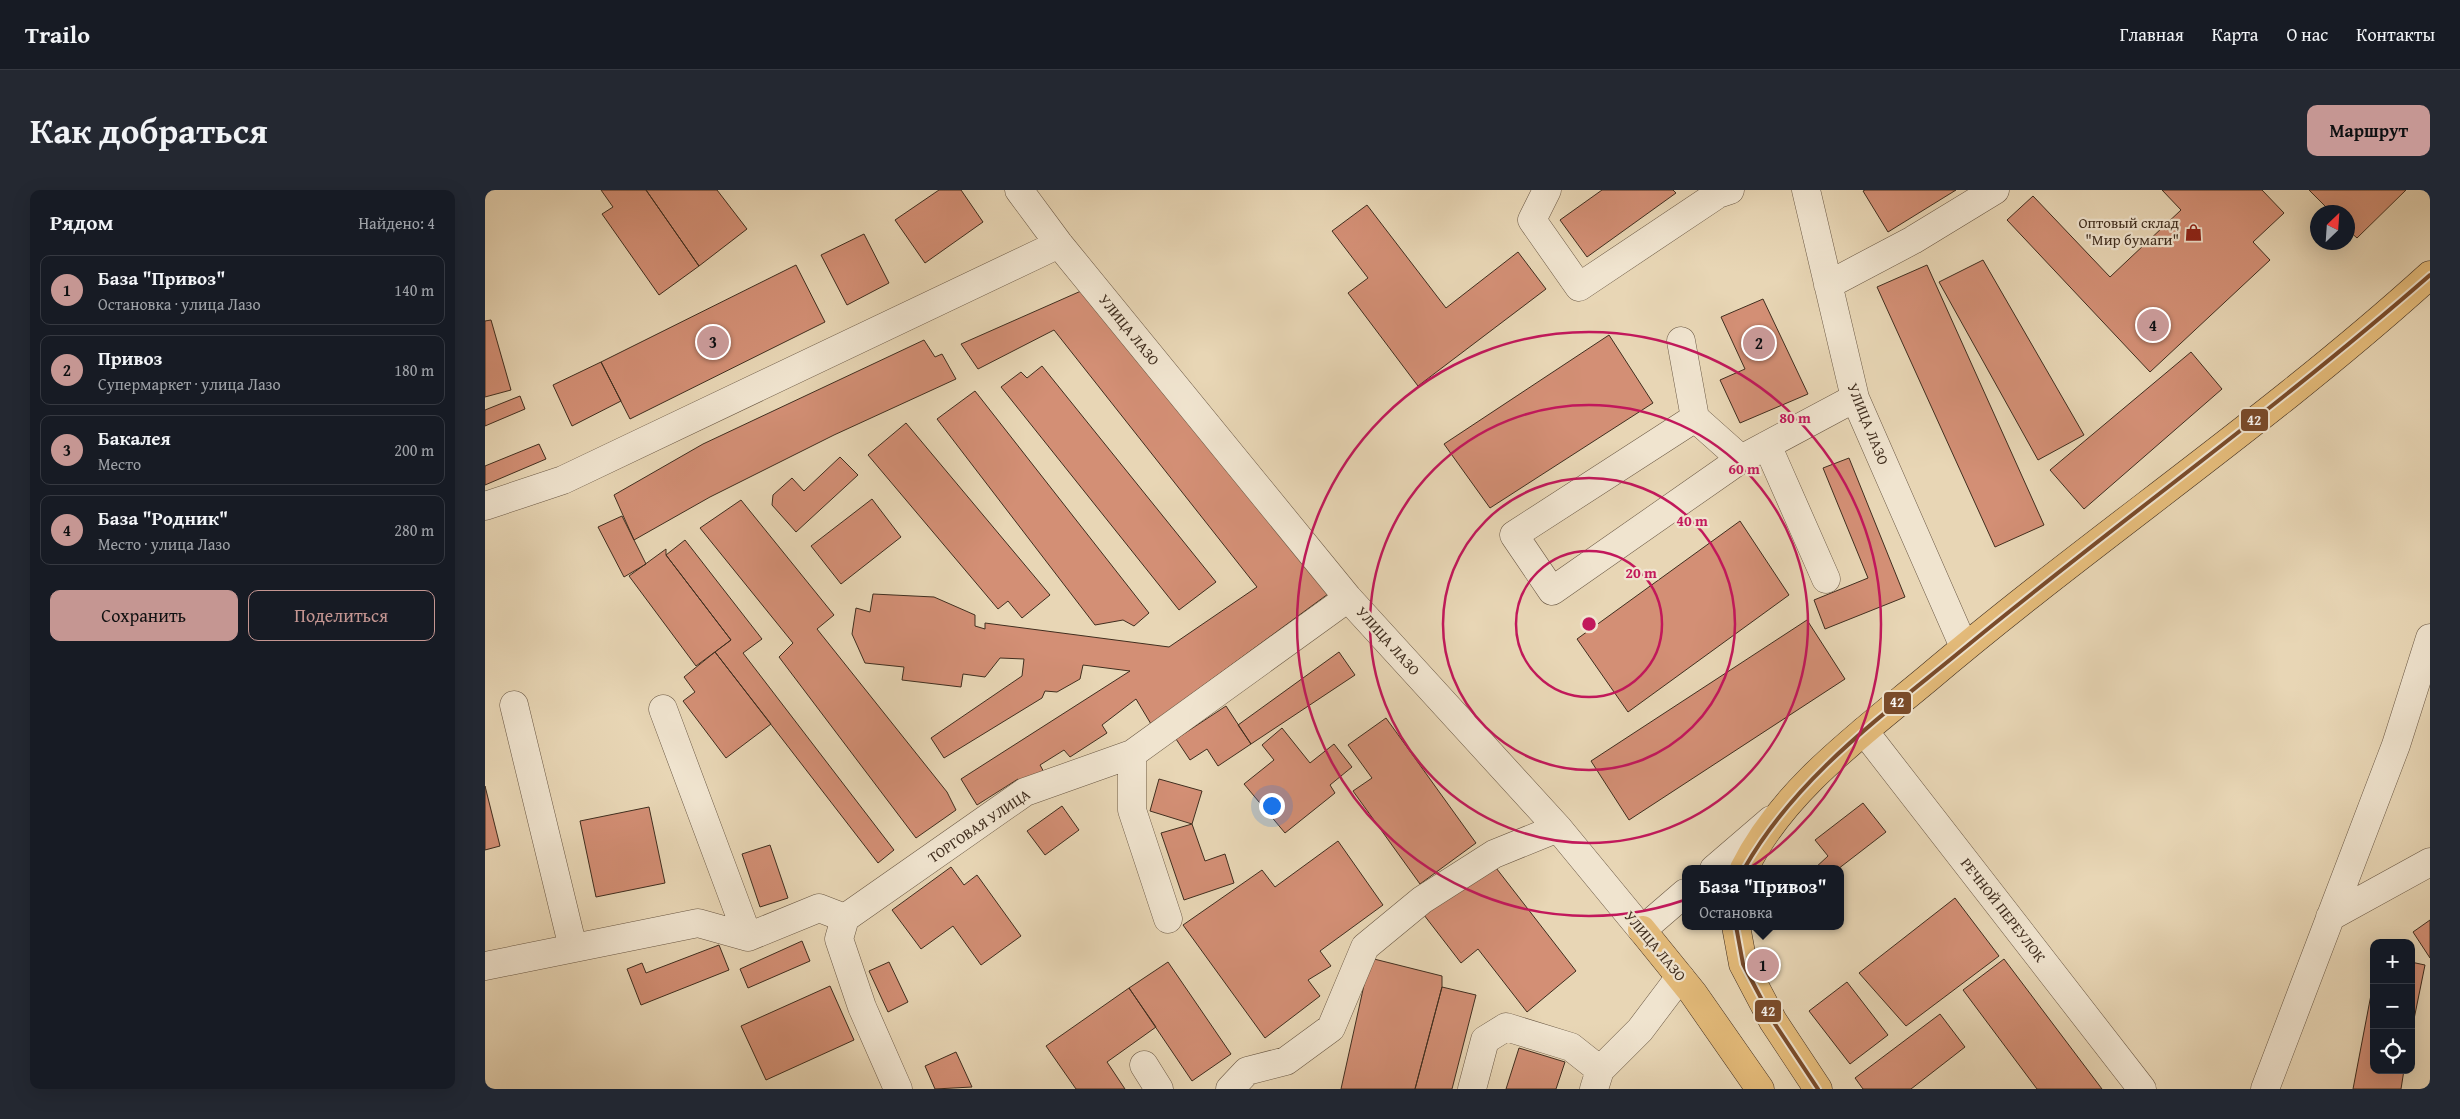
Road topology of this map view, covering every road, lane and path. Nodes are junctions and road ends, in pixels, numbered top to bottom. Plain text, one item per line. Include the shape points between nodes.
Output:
1 (1019, 190) edge
2 (1547, 190) edge
3 (1730, 190) edge
4 (1806, 190) edge
5 (1995, 190) edge
6 (1059, 244) junction
7 (2430, 275) edge
8 (1828, 285) junction
9 (1681, 341) dead end
10 (1855, 398) junction
11 (1695, 418) junction
12 (1767, 445) junction
13 (1741, 459) junction
14 (485, 506) edge
15 (1825, 579) dead end
16 (1348, 598) junction
17 (2430, 638) edge
18 (1965, 647) junction
19 (514, 705) dead end
20 (663, 709) dead end
21 (1864, 732) junction
22 (1132, 754) junction
23 (1776, 816) junction
24 (1558, 828) junction
25 (2430, 862) edge
26 (1718, 865) edge
27 (1746, 865) edge
28 (1682, 896) edge
29 (2330, 917) junction
30 (845, 918) junction
31 (1169, 919) dead end
32 (1641, 930) junction
33 (1737, 930) edge
34 (748, 937) junction
35 (573, 948) junction
36 (485, 966) edge
37 (1681, 977) junction
38 (1144, 1065) dead end
39 (1597, 1080) edge
40 (898, 1089) edge
41 (1159, 1089) edge
42 (1230, 1089) edge
43 (1472, 1089) edge
44 (1760, 1089) edge
45 (1818, 1089) edge
46 (2142, 1089) edge
47 (2265, 1089) edge

1 - 6 street, УЛИЦА ЛАЗО
2 - 3 street via 1532,220 1579,287 1718,194
4 - 8 street, УЛИЦА ЛАЗО
5 - 8 street via 1913,240
6 - 14 street via 563,480
6 - 16 street, УЛИЦА ЛАЗО
7 - 18 main road via 2365,334
8 - 10 street, УЛИЦА ЛАЗО
9 - 11 street
10 - 12 street
10 - 18 street, УЛИЦА ЛАЗО
11 - 13 street
11 - 13 street via 1514,535 1551,591
12 - 13 street
12 - 15 street
16 - 22 street, ТОРГОВАЯ УЛИЦА
16 - 24 street, УЛИЦА ЛАЗО
17 - 29 street via 2395,745
18 - 21 main road
19 - 35 street
20 - 34 street
21 - 23 main road
21 - 46 street, РЕЧНОЙ ПЕРЕУЛОК
22 - 30 street, ТОРГОВАЯ УЛИЦА via 1025,792
22 - 31 street via 1131,810
23 - 26 street
23 - 27 main road
24 - 32 street, УЛИЦА ЛАЗО
24 - 42 street via 1494,854 1422,900 1365,947 1331,1028 1287,1061 1247,1071
25 - 29 street
28 - 32 street
29 - 47 street
30 - 34 street via 819,908
30 - 40 street via 839,940 862,1007
32 - 37 main road, УЛИЦА ЛАЗО
33 - 45 main road via 1743,964 1773,1021
34 - 35 street via 698,923
35 - 36 street
37 - 39 street
37 - 44 main road, УЛИЦА ЛАЗО
38 - 41 street
39 - 43 street via 1571,1047 1507,1027 1485,1040

